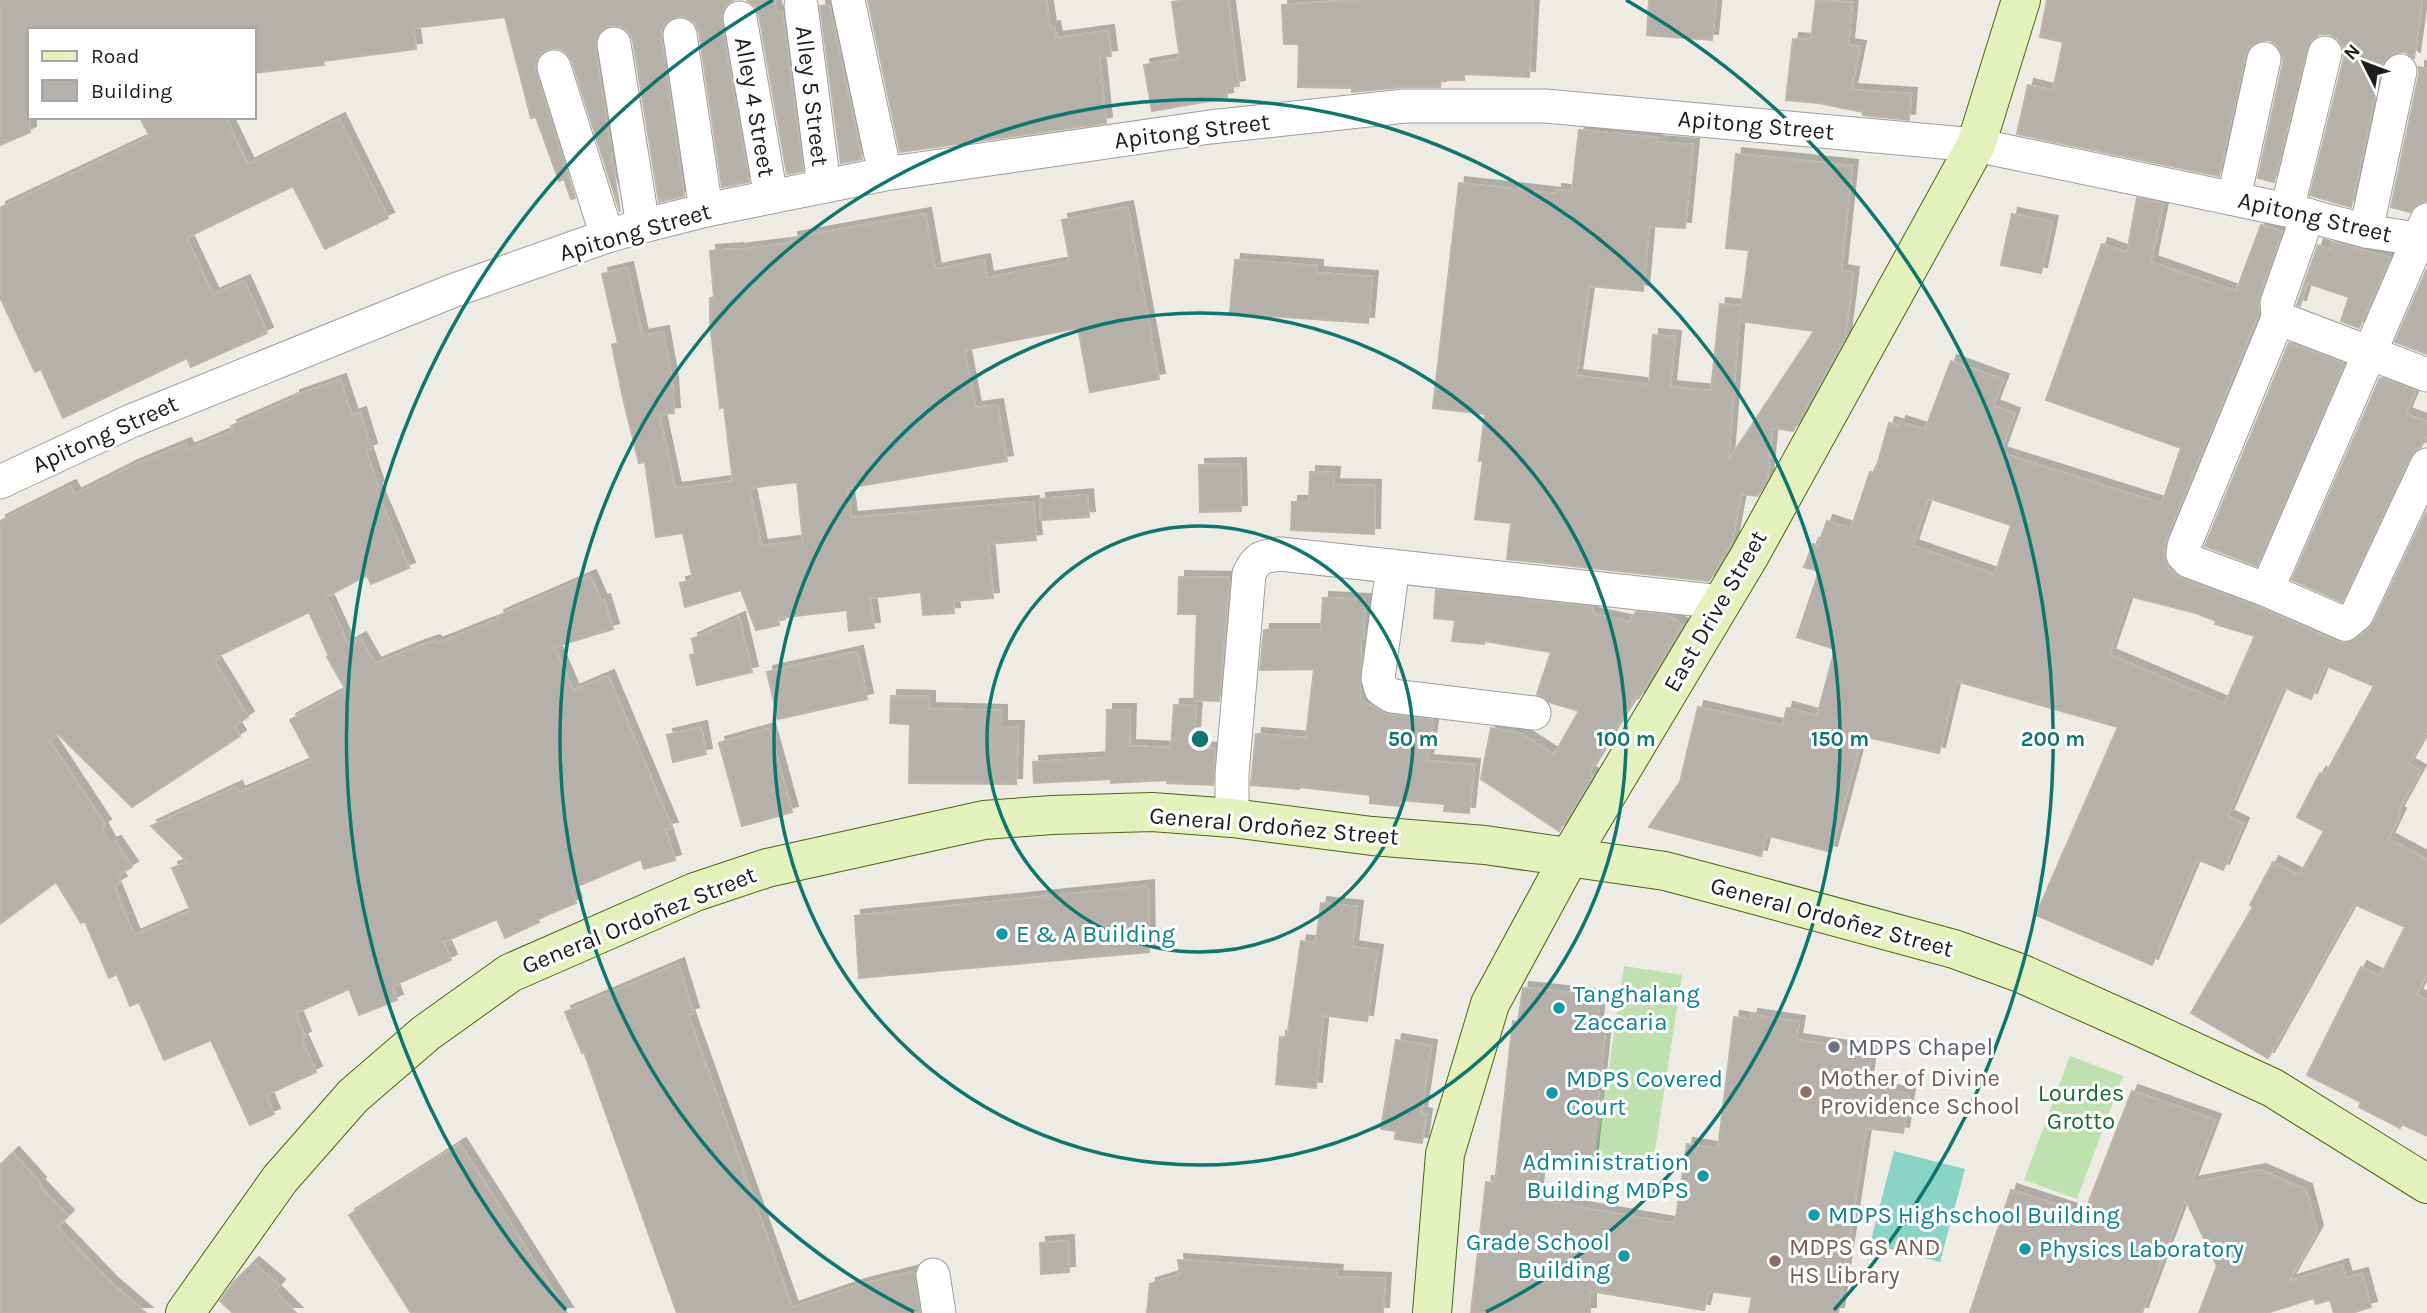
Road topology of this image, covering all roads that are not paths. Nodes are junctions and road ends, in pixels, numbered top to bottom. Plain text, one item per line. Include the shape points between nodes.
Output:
1 (848, 0) edge
2 (2021, 0) edge
3 (801, 6) dead end
4 (740, 18) dead end
5 (680, 35) dead end
6 (614, 44) dead end
7 (2325, 53) dead end
8 (2264, 59) dead end
9 (554, 67) dead end
10 (2400, 71) dead end
11 (1976, 145) junction
12 (885, 174) junction
13 (824, 186) junction
14 (771, 197) junction
15 (2234, 198) junction
16 (706, 210) junction
17 (2298, 212) junction
18 (643, 226) junction
19 (2366, 231) junction
20 (2424, 234) edge
21 (607, 236) junction
22 (2278, 318) junction
23 (2370, 354) junction
24 (2427, 375) edge
25 (2427, 465) edge
26 (0, 482) edge
27 (1393, 566) junction
28 (2267, 590) junction
29 (1721, 602) junction
30 (1534, 713) dead end
31 (1232, 818) junction
32 (1570, 856) junction
33 (2427, 1184) edge
34 (933, 1275) dead end
35 (194, 1309) edge
36 (939, 1313) edge
37 (1432, 1313) edge

1 - 12 street
2 - 11 main road, East Drive Street
3 - 13 street, Alley 5 Street
4 - 14 street, Alley 4 Street
5 - 16 street
6 - 18 street
7 - 17 street
8 - 15 street
9 - 21 street
10 - 19 street
11 - 12 street, Apitong Street via 1545,106 1405,106 1210,127
11 - 15 street, Apitong Street
11 - 29 main road, East Drive Street
12 - 13 street, Apitong Street
13 - 14 street, Apitong Street
14 - 16 street, Apitong Street
15 - 17 street, Apitong Street
16 - 18 street, Apitong Street
17 - 19 street, Apitong Street
17 - 22 street via 2277,303
18 - 21 street, Apitong Street
19 - 20 street, Apitong Street
20 - 23 street
21 - 26 street, Apitong Street via 452,291 270,364
22 - 23 street
22 - 28 street via 2183,555
23 - 24 street
23 - 28 street
25 - 28 street via 2351,620 2345,624
27 - 29 street
27 - 30 street via 1378,678 1381,689 1392,696
27 - 31 street via 1280,554 1254,561 1249,574
29 - 32 main road, East Drive Street
31 - 32 main road, General Ordoñez Street
31 - 35 main road, General Ordoñez Street via 1152,812 984,820 767,868 695,892 510,973 426,1033 353,1096 280,1179
32 - 33 main road, General Ordoñez Street via 1665,871 1954,949 2020,973 2273,1088
32 - 37 main road, East Drive Street via 1490,1004 1446,1154
34 - 36 street

